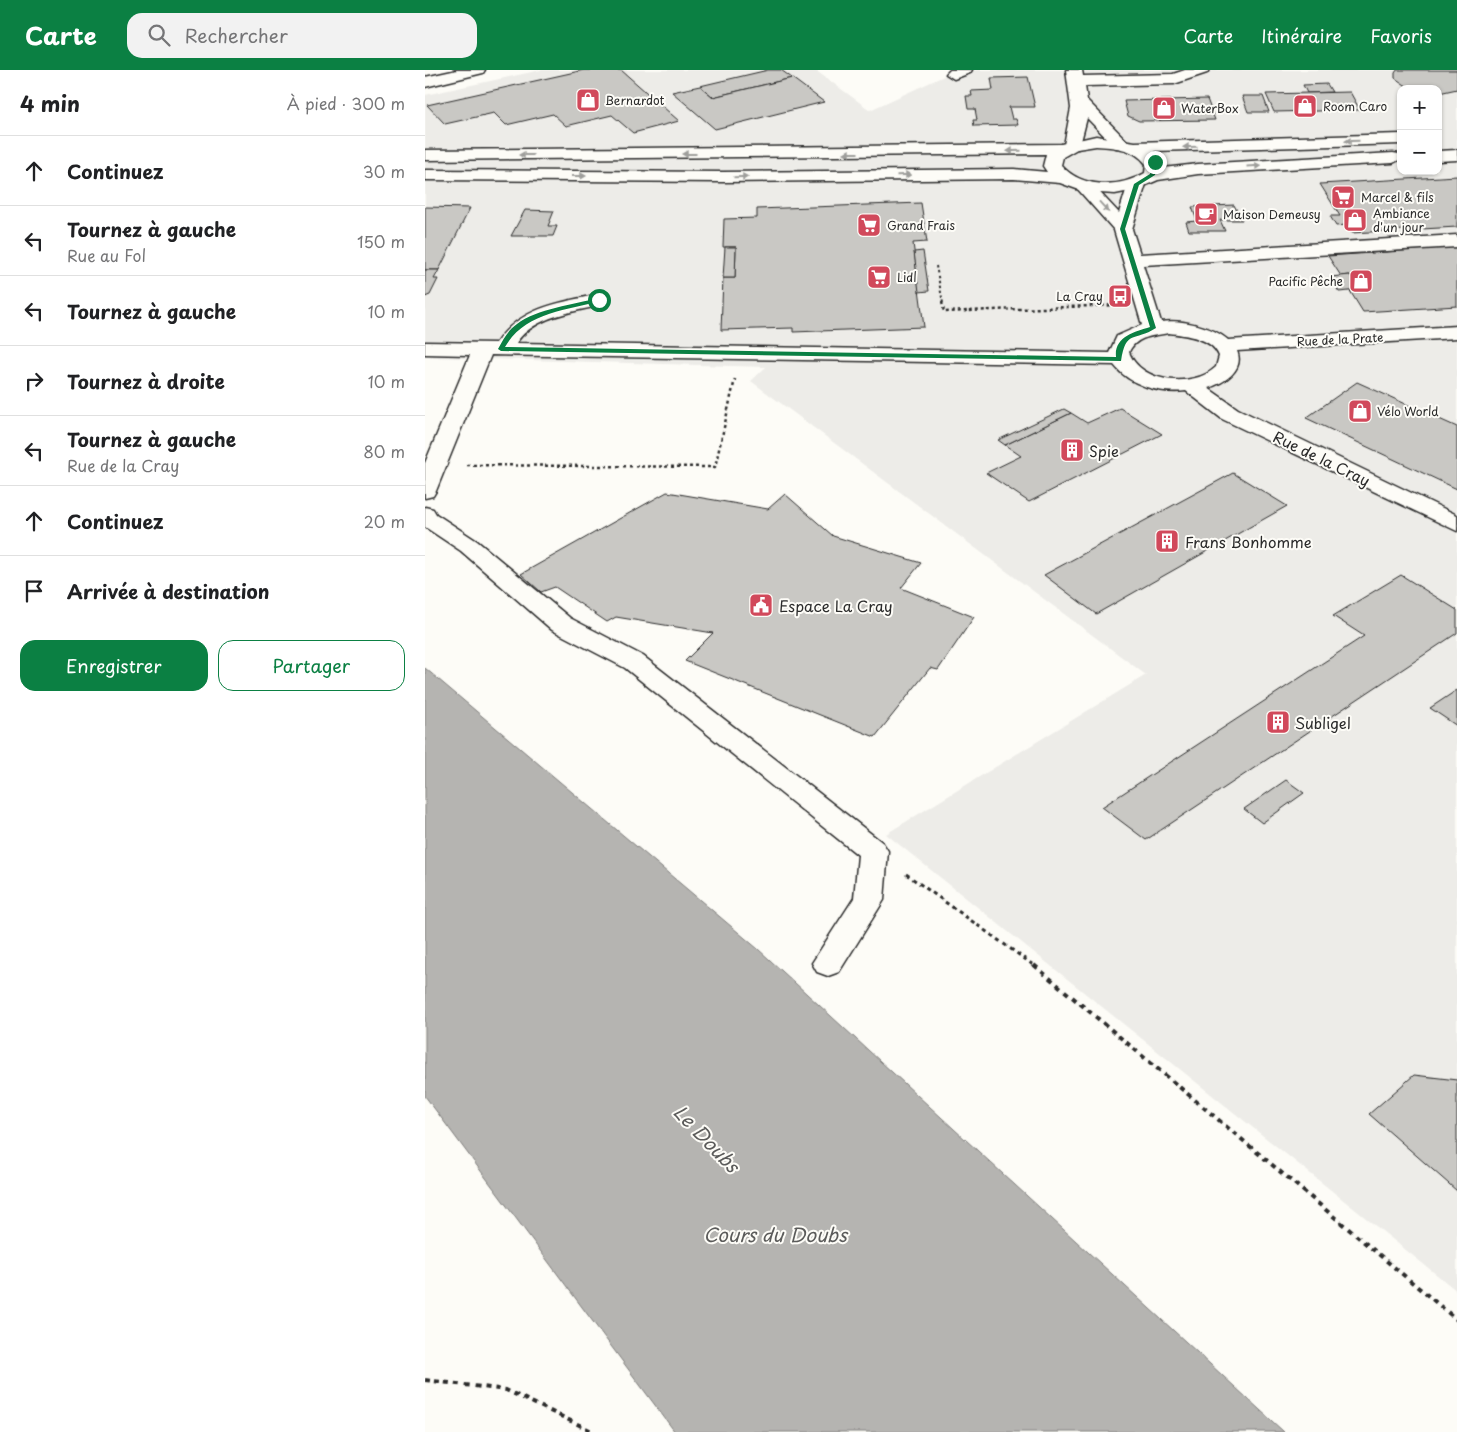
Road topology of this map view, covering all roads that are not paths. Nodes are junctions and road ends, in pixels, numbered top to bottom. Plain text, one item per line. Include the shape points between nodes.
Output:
1 (477, 70) edge
2 (1201, 70) edge
3 (1075, 75) edge
4 (425, 82) edge
5 (1081, 103) junction
6 (1397, 139) edge
7 (1128, 145) junction
8 (1067, 147) junction
9 (425, 155) edge
10 (1457, 155) edge
11 (1442, 156) edge
12 (1397, 158) edge
13 (425, 175) edge
14 (1153, 175) junction
15 (1062, 178) junction
16 (1137, 184) junction
17 (1084, 186) junction
18 (1123, 229) junction
19 (1457, 241) edge
20 (1131, 260) junction
21 (599, 300) dead end
22 (1153, 328) junction
23 (1457, 332) edge
24 (1223, 346) junction
25 (425, 348) edge
26 (492, 349) junction
27 (1119, 359) junction
28 (1191, 385) junction
29 (425, 492) edge
30 (425, 514) edge
31 (1457, 524) edge
32 (828, 963) dead end

1 - 4 street
2 - 3 street via 1173,79
3 - 5 street
5 - 7 street
5 - 8 street via 1079,125
6 -> 7 street
7 - 8 street via 1096,141
7 - 14 street via 1144,151 1155,162
8 -> 9 street
8 - 15 street via 1055,154 1052,166
10 - 11 street
14 -> 12 street via 1198,169
13 -> 15 street via 732,177 1014,174
14 - 16 street
15 - 17 street
16 - 17 street via 1111,188
16 - 18 street
17 -> 18 street
18 - 20 street
19 - 20 street
20 - 22 street
21 - 26 street via 539,315 519,325
22 - 24 street via 1200,332
22 - 27 street via 1129,336 1121,343
23 - 24 street, Rue de la Prate
24 - 28 street via 1228,356 1227,366 1220,375 1208,382
25 - 26 street
26 - 27 street
26 - 29 street
27 - 28 street via 1125,369 1154,383
28 - 31 street, Rue de la Cray via 1230,414
30 - 32 street via 469,546 561,624 634,662 873,851 869,900

